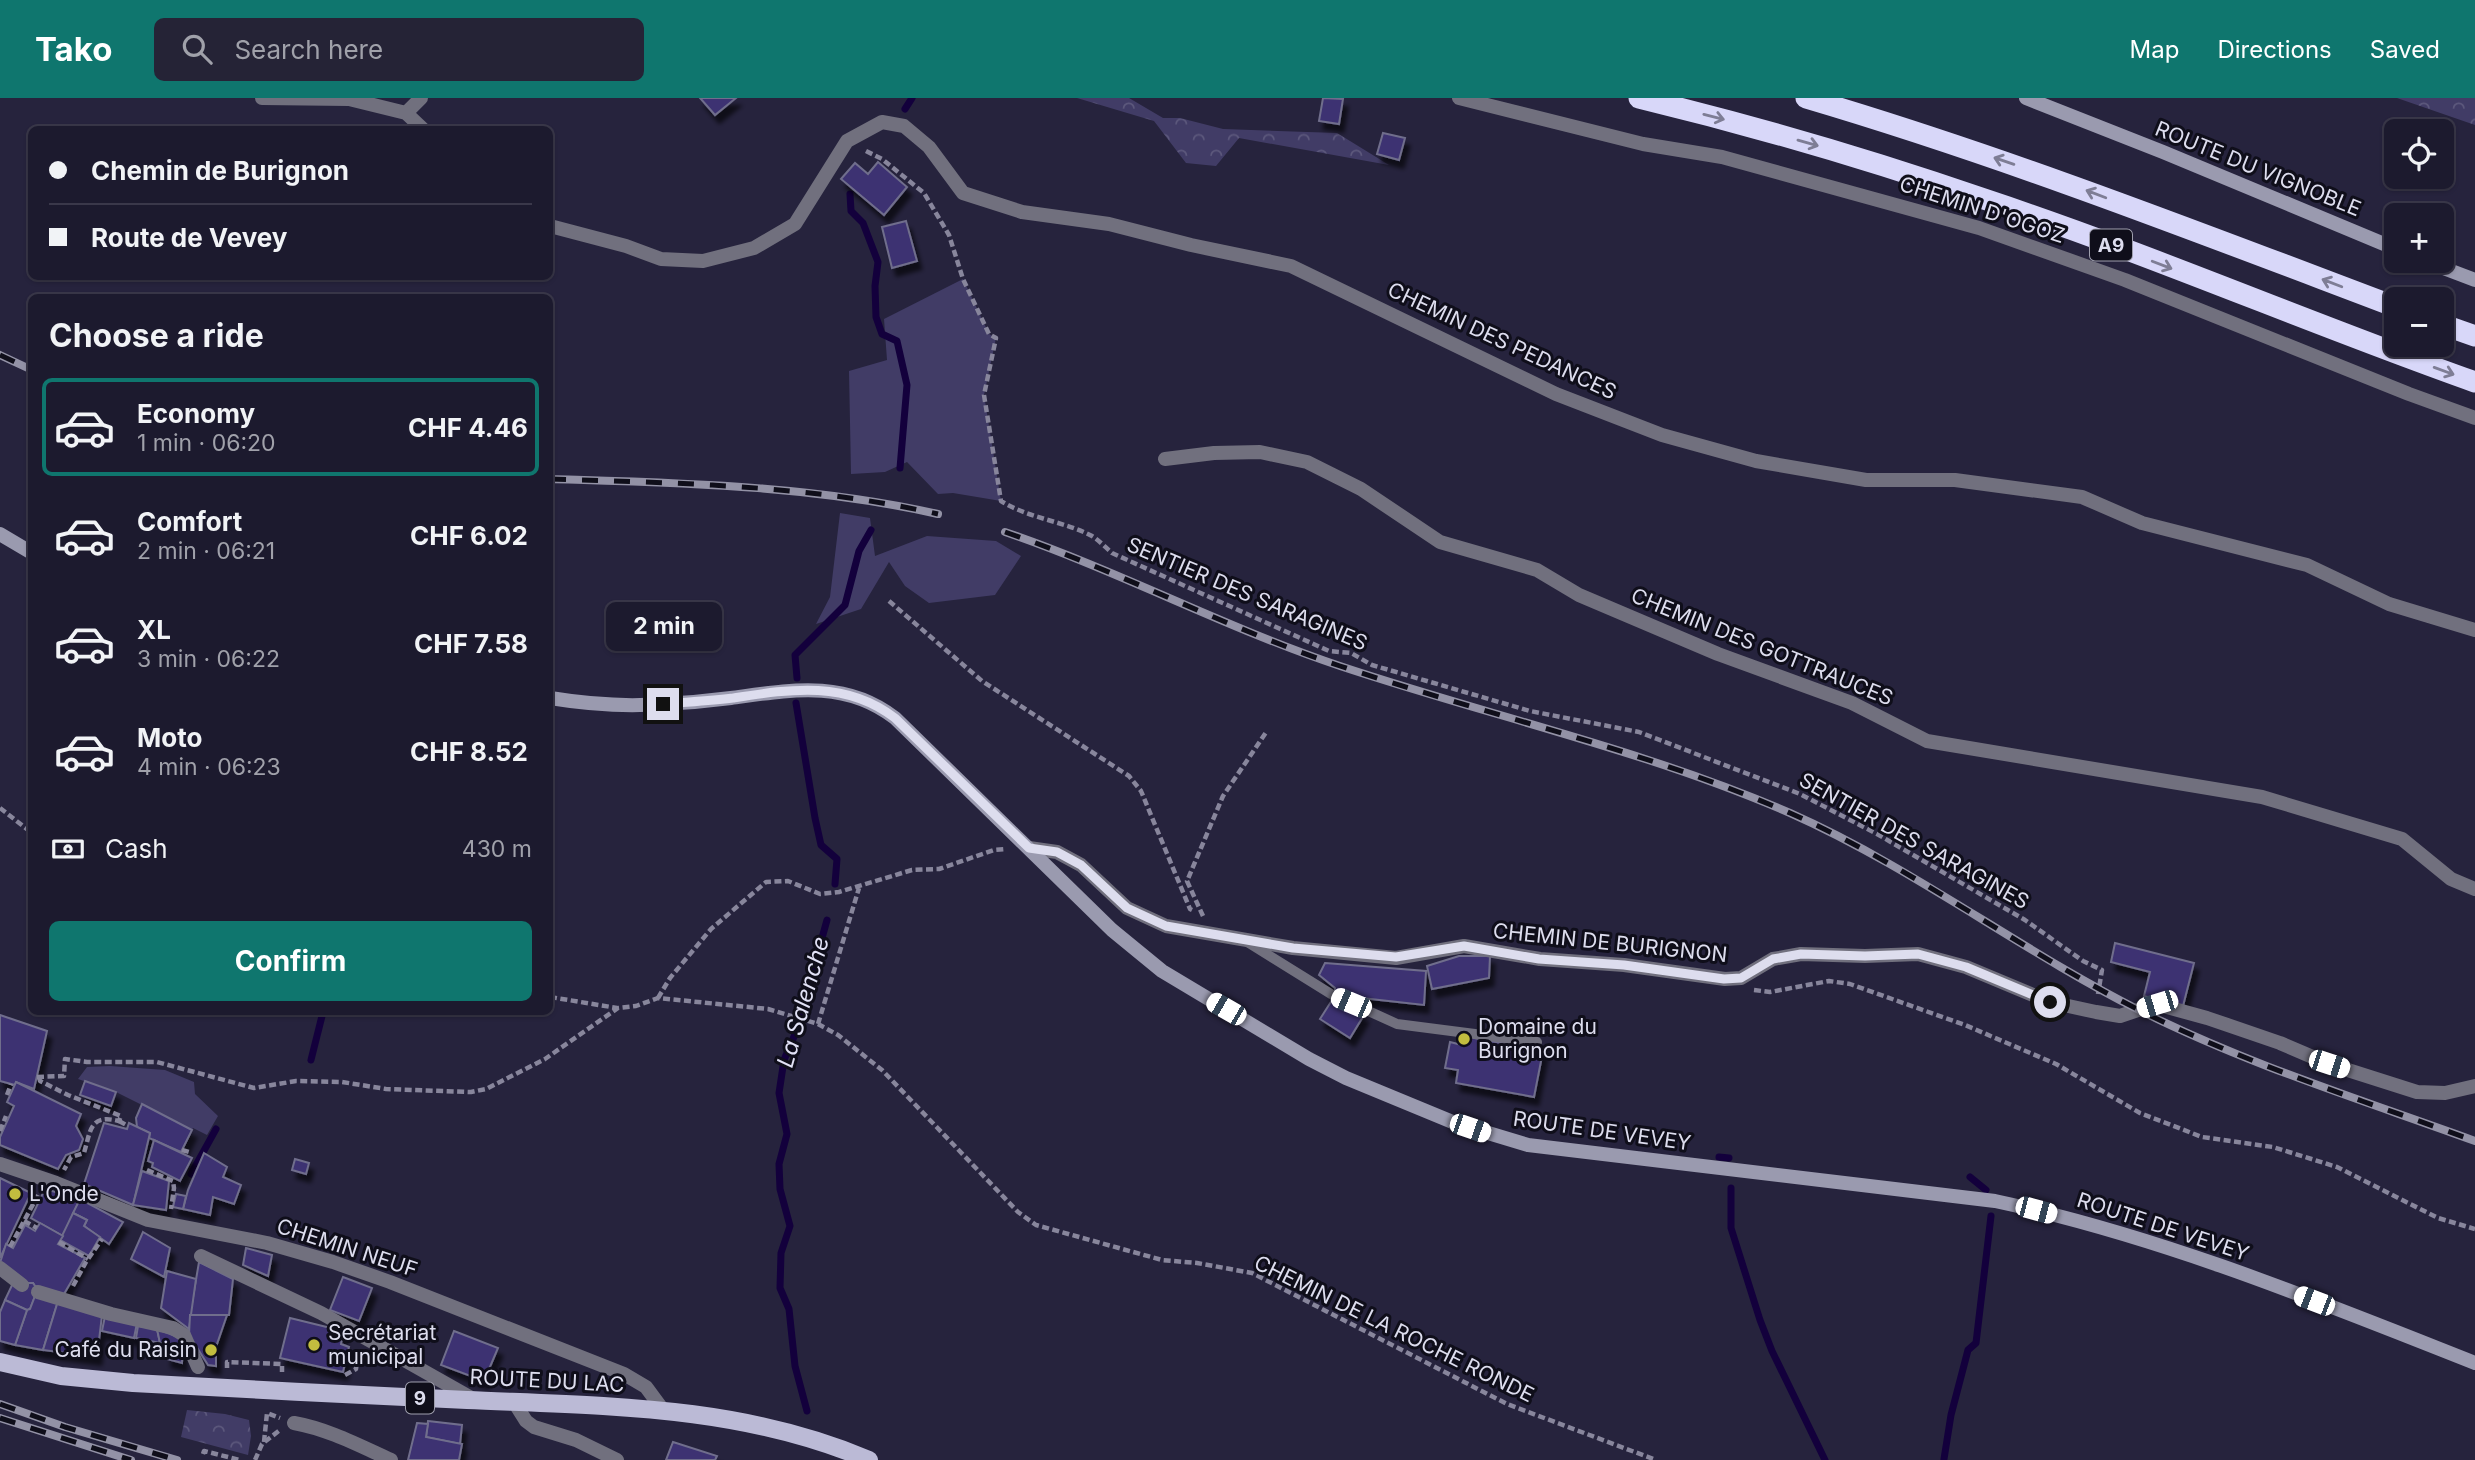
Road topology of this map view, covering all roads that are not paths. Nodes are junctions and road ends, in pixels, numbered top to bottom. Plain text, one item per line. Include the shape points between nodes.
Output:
1 (262, 98) edge
2 (421, 98) edge
3 (1459, 98) edge
4 (1639, 98) edge
5 (1806, 98) edge
6 (2026, 98) edge
7 (406, 113) junction
8 (420, 126) edge
9 (553, 227) edge
10 (2384, 243) edge
11 (2454, 272) edge
12 (2475, 280) edge
13 (2384, 302) edge
14 (2454, 329) edge
15 (2475, 336) edge
16 (2475, 382) edge
17 (2475, 418) edge
18 (1165, 459) dead end
19 (0, 534) edge
20 (28, 551) edge
21 (2475, 629) edge
22 (553, 698) edge
23 (1029, 848) junction
24 (2475, 889) edge
25 (1244, 939) junction
26 (1537, 1042) dead end
27 (2475, 1086) edge
28 (0, 1164) edge
29 (201, 1256) dead end
30 (1, 1267) edge
31 (22, 1285) dead end
32 (38, 1292) dead end
33 (0, 1362) edge
34 (2475, 1363) edge
35 (198, 1367) dead end
36 (475, 1400) junction
37 (514, 1402) junction
38 (663, 1410) junction
39 (293, 1423) road end
40 (391, 1460) edge
41 (617, 1460) edge
42 (869, 1460) edge

1 - 7 street via 349,99
2 - 7 street
3 - 17 street, CHEMIN D'OGOZ via 1643,144 1722,156 1979,228 2125,280
4 -> 16 highway, A9 via 1742,124 1986,199
13 -> 5 highway, A9 via 2068,183
6 - 10 main road, ROUTE DU VIGNOBLE
7 - 8 street
9 - 21 street, CHEMIN DES PEDANCES via 661,259 703,261 754,248 795,224 847,141 882,122 904,127 929,147 962,193 1022,212 1109,224 1291,266 1556,394 1662,435 1756,461 1866,480 1955,480 2082,496 2142,523 2306,565 2389,604
11 - 12 main road
14 - 15 highway
18 - 24 street, CHEMIN DES GOTTRAUCES via 1260,452 1307,462 1361,489 1440,542 1537,570 1579,595 1718,654 1853,703 1927,741 2262,797 2402,839 2451,879
19 - 20 main road
22 - 23 main road, ROUTE DE VEVEY via 625,706 802,689 846,693 895,718
23 - 25 street, CHEMIN DE BURIGNON via 1057,852 1081,865 1127,908 1166,926
23 - 34 main road, ROUTE DE VEVEY via 1112,930 1162,971 1309,1059 1455,1123 1539,1147 1995,1201 2036,1210 2239,1272
25 - 26 lane via 1331,994 1397,1024
25 - 27 street, CHEMIN DE BURIGNON via 1396,957 1464,946 1714,978 1741,978 1773,959 1801,954 1918,954 1966,967 2050,1002 2095,1012 2120,1016 2157,1004 2417,1092 2445,1093
28 - 38 street, CHEMIN NEUF via 148,1220 288,1248 390,1282 624,1374 646,1387
29 - 36 street via 321,1313
30 - 31 street
32 - 35 street via 173,1328 184,1335
33 - 36 main road, ROUTE DU LAC / 9 via 61,1376 133,1384
36 - 37 main road, ROUTE DU LAC / 9
37 - 38 main road, ROUTE DU LAC / 9
37 - 41 street via 534,1427
38 - 42 main road, ROUTE DU LAC / 9 via 754,1423
39 - 40 street via 335,1435

